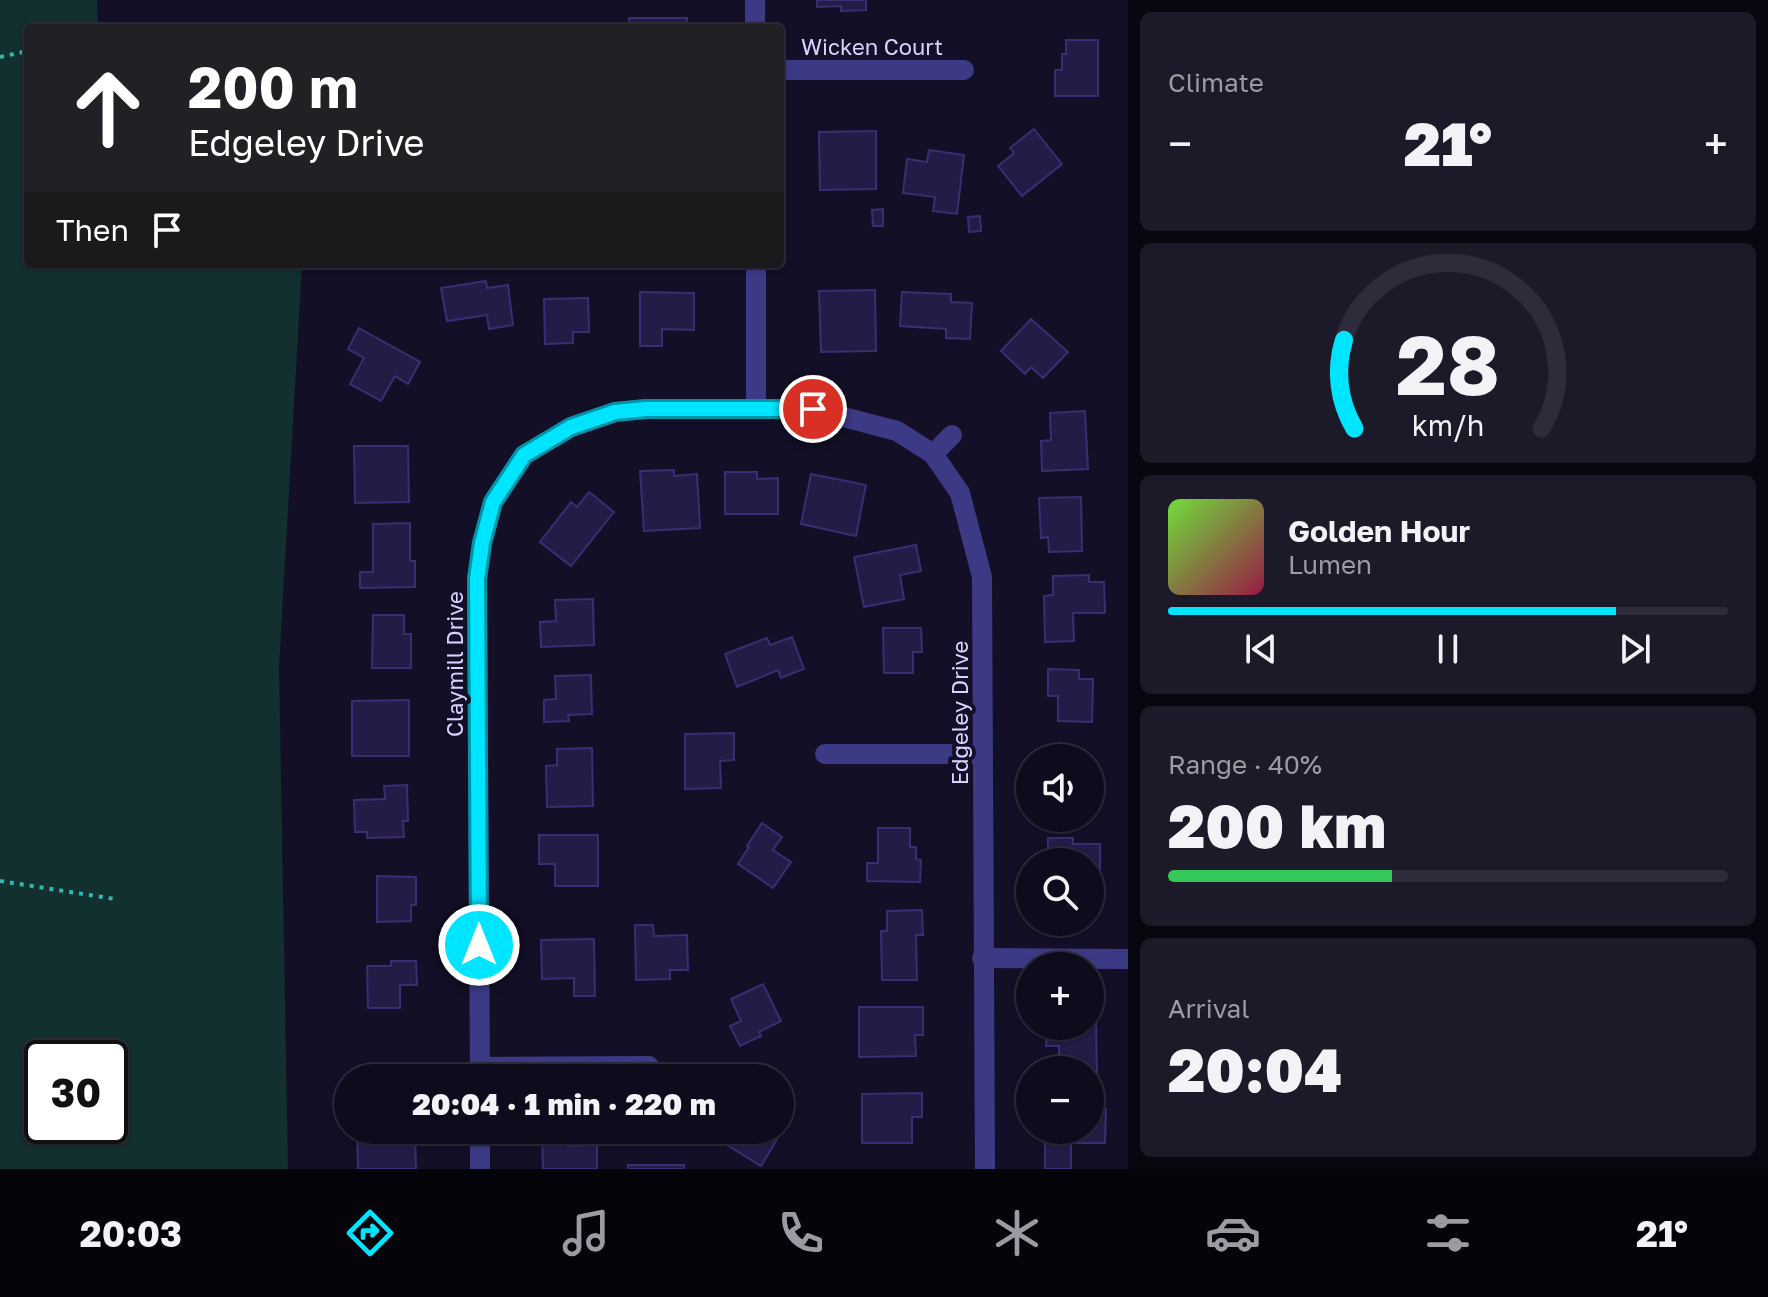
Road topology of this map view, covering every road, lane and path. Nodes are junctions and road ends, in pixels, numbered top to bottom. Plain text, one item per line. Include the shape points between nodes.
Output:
1 (755, 0) edge
2 (755, 24) edge
3 (24, 52) edge
4 (0, 57) edge
5 (784, 70) edge
6 (964, 70) dead end
7 (756, 268) edge
8 (756, 409) junction
9 (952, 435) dead end
10 (933, 454) junction
11 (825, 754) dead end
12 (983, 754) junction
13 (0, 881) edge
14 (115, 899) dead end
15 (982, 958) junction
16 (1128, 959) edge
17 (480, 1064) edge
18 (480, 1144) edge
19 (480, 1169) edge
20 (985, 1169) edge

1 - 2 street
3 - 4 path
5 - 6 street, Wicken Court
7 - 8 street
8 - 10 street, Edgeley Drive via 813,409 897,431
8 - 17 street, Claymill Drive via 631,410 571,427 524,455 493,502 477,579
9 - 10 street
10 - 12 street, Edgeley Drive via 960,493 982,577
11 - 12 street
12 - 15 street, Edgeley Drive
13 - 14 path
15 - 16 street
15 - 20 street, Edgeley Drive
18 - 19 street

